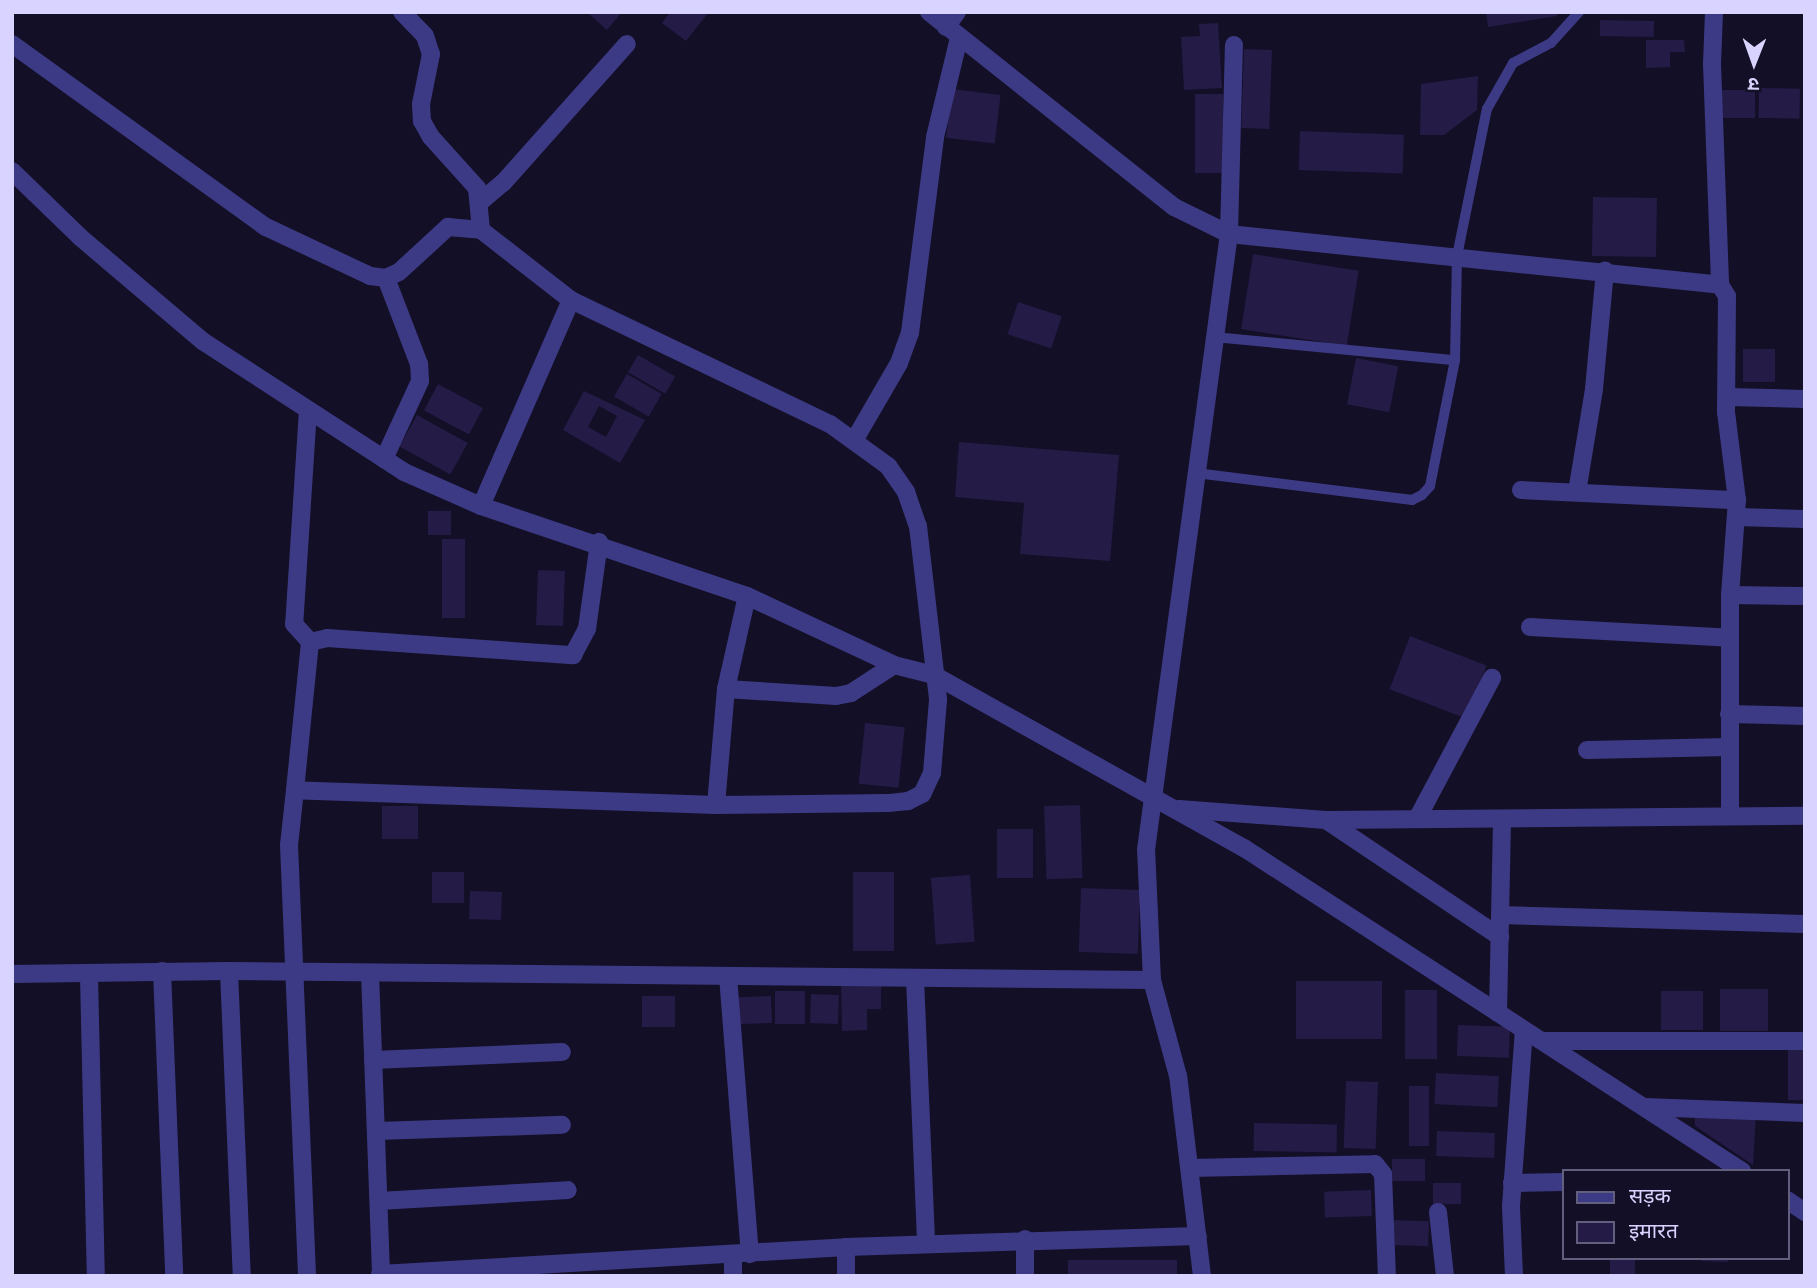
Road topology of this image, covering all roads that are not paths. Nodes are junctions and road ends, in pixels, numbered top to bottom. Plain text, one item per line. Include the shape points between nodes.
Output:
1 (402, 12) edge
2 (929, 12) edge
3 (1579, 12) edge
4 (1714, 12) edge
5 (954, 26) edge
6 (12, 44) edge
7 (627, 44) dead end
8 (1234, 45) dead end
9 (12, 171) edge
10 (480, 202) junction
11 (481, 230) junction
12 (1228, 234) junction
13 (1457, 256) junction
14 (1605, 271) junction
15 (386, 278) junction
16 (1720, 285) junction
17 (571, 300) junction
18 (1214, 337) junction
19 (1455, 360) junction
20 (1728, 397) junction
21 (1805, 400) edge
22 (308, 410) junction
23 (855, 439) junction
24 (384, 459) junction
25 (1196, 473) junction
26 (1521, 490) dead end
27 (1577, 492) junction
28 (481, 506) junction
29 (1736, 508) junction
30 (1805, 519) edge
31 (599, 542) junction
32 (1730, 595) junction
33 (747, 596) junction
34 (1805, 596) edge
35 (1530, 627) dead end
36 (1730, 638) junction
37 (310, 642) junction
38 (894, 665) junction
39 (934, 675) junction
40 (1492, 678) dead end
41 (726, 689) junction
42 (1729, 714) junction
43 (1805, 716) edge
44 (1728, 747) junction
45 (1587, 750) dead end
46 (295, 790) junction
47 (1151, 799) junction
48 (716, 806) junction
49 (1173, 808) junction
50 (1730, 815) junction
51 (1805, 816) edge
52 (1417, 819) junction
53 (1502, 819) junction
54 (1326, 820) junction
55 (1500, 915) junction
56 (1805, 924) edge
57 (1500, 937) junction
58 (162, 971) junction
59 (229, 971) junction
60 (297, 972) junction
61 (370, 973) junction
62 (12, 974) edge
63 (89, 976) junction
64 (728, 976) junction
65 (915, 978) junction
66 (1152, 980) junction
67 (1498, 1013) junction
68 (1524, 1030) junction
69 (1543, 1041) junction
70 (1805, 1041) edge
71 (562, 1052) dead end
72 (373, 1060) junction
73 (1644, 1107) junction
74 (1805, 1113) edge
75 (562, 1125) dead end
76 (377, 1131) junction
77 (1190, 1168) junction
78 (1739, 1169) edge
79 (1512, 1182) junction
80 (1562, 1182) edge
81 (568, 1190) dead end
82 (379, 1201) junction
83 (1789, 1201) edge
84 (1438, 1212) dead end
85 (1805, 1212) edge
86 (1198, 1236) junction
87 (1025, 1239) junction
88 (926, 1243) junction
89 (846, 1248) junction
90 (741, 1255) junction
91 (661, 1268) edge
92 (591, 1270) edge
93 (522, 1272) edge
94 (464, 1273) edge
95 (381, 1275) edge
96 (96, 1276) edge
97 (174, 1276) edge
98 (242, 1276) edge
99 (307, 1276) edge
100 (733, 1276) edge
101 (846, 1276) edge
102 (1026, 1276) edge
103 (1202, 1276) edge
104 (1388, 1276) edge
105 (1445, 1276) edge
106 (1514, 1276) edge

1 - 10 street via 425,36 431,54 422,121 430,137 477,188
2 - 5 street
3 - 13 lane via 1551,43 1513,63 1496,86
4 - 16 street
5 - 12 street via 1174,207
5 - 23 street via 910,333 899,363
6 - 15 street via 240,212 370,276
7 - 10 street via 503,183
8 - 12 street
9 - 22 street via 80,237 204,342
10 - 11 street
11 - 15 street via 448,227 399,272
11 - 17 street
12 - 13 street
12 - 18 street
13 - 14 street
13 - 19 lane
14 - 16 street
14 - 27 street via 1594,388
15 - 24 street via 419,365 420,381
16 - 20 street via 1727,296
17 - 23 street via 664,341
17 - 28 street
18 - 19 lane
18 - 25 street
19 - 25 lane via 1430,486 1412,500
20 - 21 street
20 - 29 street
22 - 24 street
22 - 37 street via 294,624
23 - 39 street via 888,466 914,509
24 - 28 street via 445,493
25 - 47 street
26 - 27 street
27 - 29 street
28 - 31 street
29 - 30 street
29 - 32 street
31 - 33 street
31 - 37 street via 587,628 573,655 327,639
32 - 34 street
32 - 36 street
33 - 38 street
33 - 41 street
35 - 36 street
36 - 42 street
37 - 46 street
38 - 39 street
38 - 41 street via 851,693 836,696
39 - 47 street
39 - 48 street via 938,737 932,773 922,794 888,803
40 - 52 street
41 - 48 street
42 - 43 street
42 - 44 street
44 - 45 street
44 - 50 street
46 - 48 street
46 - 60 street via 289,845
47 - 49 street
47 - 66 street via 1146,850
49 - 54 street
49 - 67 street via 1244,848
50 - 51 street
50 - 53 street
52 - 53 street
52 - 54 street
53 - 55 street
54 - 57 street
55 - 56 street
55 - 57 street
57 - 67 street
58 - 59 street
58 - 63 street
58 - 97 street
59 - 60 street
59 - 98 street
60 - 61 street
60 - 99 street
61 - 64 street
61 - 72 street
62 - 63 street
63 - 96 street
64 - 65 street
64 - 90 street
65 - 66 street
65 - 88 street
66 - 77 street via 1178,1076
67 - 68 street
68 - 69 street
68 - 79 street
69 - 70 street
69 - 73 street
71 - 72 street
72 - 76 street
73 - 74 street
73 - 78 street
75 - 76 street
76 - 82 street
77 - 86 street
77 - 104 street via 1375,1164 1383,1174
79 - 80 street
79 - 106 street
81 - 82 street
82 - 95 street
83 - 85 street
84 - 105 street
86 - 87 street
86 - 103 street
87 - 88 street
87 - 102 street
88 - 89 street
89 - 90 street
89 - 101 street
90 - 91 street
90 - 100 street
91 - 92 street
92 - 93 street
93 - 94 street
94 - 95 street

